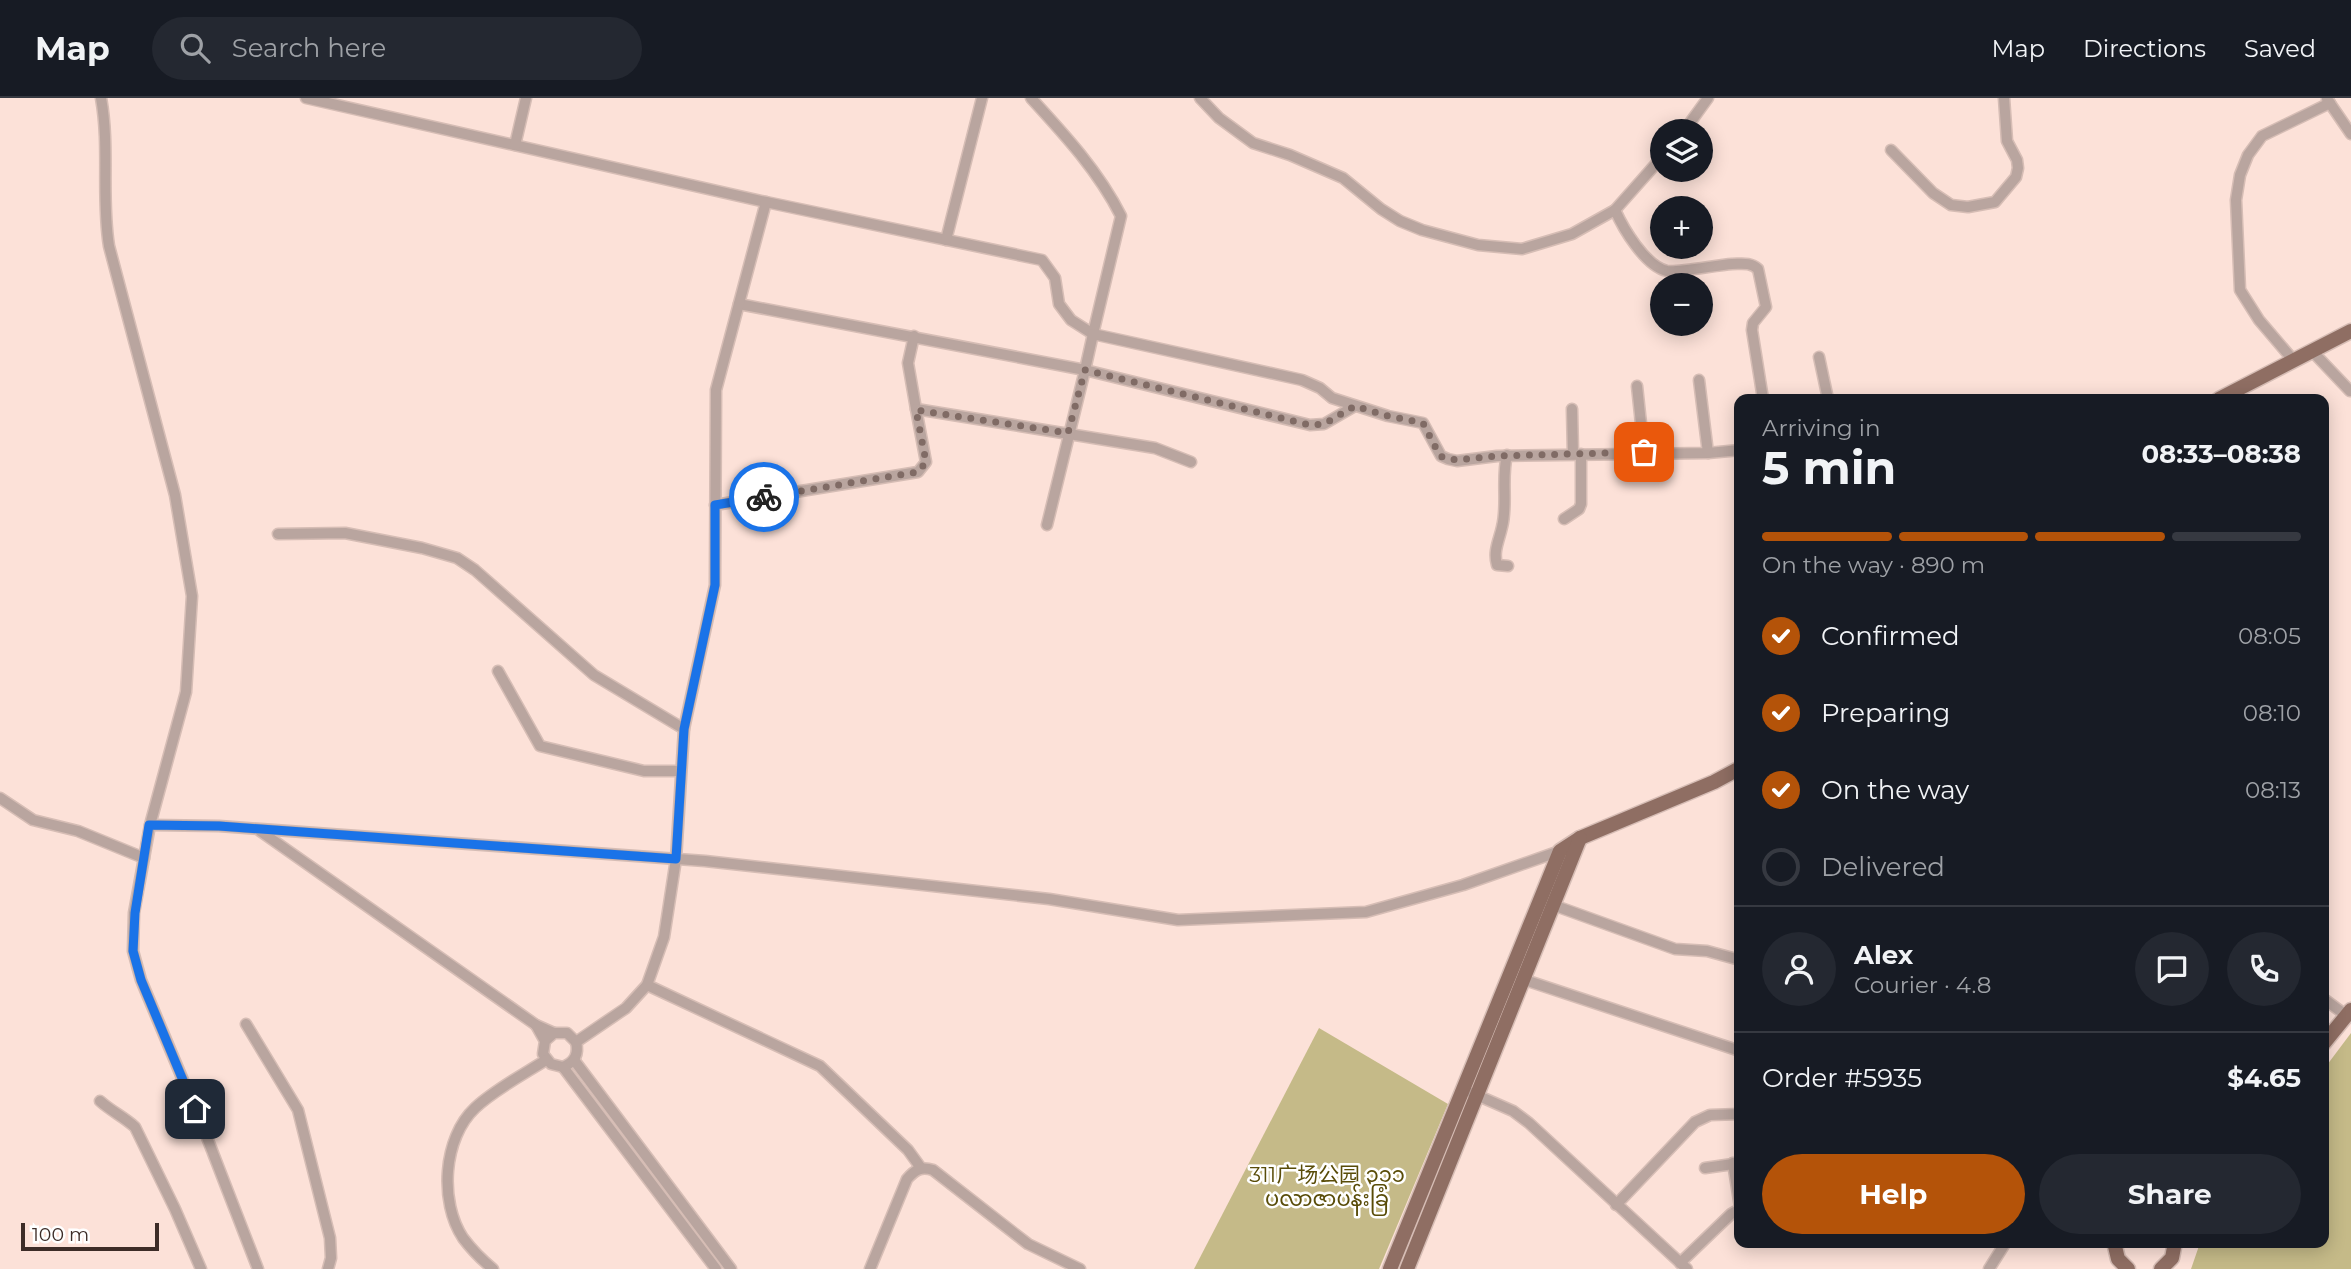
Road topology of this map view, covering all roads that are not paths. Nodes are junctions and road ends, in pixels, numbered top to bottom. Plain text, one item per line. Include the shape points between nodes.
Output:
1 (102, 98) edge
2 (306, 98) edge
3 (526, 98) edge
4 (982, 98) edge
5 (1031, 98) edge
6 (1200, 98) edge
7 (1709, 98) edge
8 (2004, 98) edge
9 (2328, 100) edge
10 (1693, 119) edge
11 (2351, 134) edge
12 (515, 145) junction
13 (1891, 150) dead end
14 (1650, 171) edge
15 (766, 202) junction
16 (1615, 210) junction
17 (946, 240) junction
18 (739, 304) junction
19 (2351, 331) edge
20 (1093, 334) junction
21 (914, 336) junction
22 (2312, 351) junction
23 (1819, 358) dead end
24 (2294, 360) junction
25 (1085, 370) junction
26 (1699, 380) dead end
27 (1637, 386) dead end
28 (2350, 391) edge
29 (1762, 394) edge
30 (1827, 394) edge
31 (2229, 394) edge
32 (1355, 406) junction
33 (916, 410) junction
34 (1572, 410) dead end
35 (1068, 433) junction
36 (1734, 451) edge
37 (1644, 452) junction
38 (1708, 453) junction
39 (1577, 454) junction
40 (1507, 456) junction
41 (1191, 462) dead end
42 (715, 505) junction
43 (1564, 519) dead end
44 (1047, 526) dead end
45 (278, 534) dead end
46 (1508, 566) dead end
47 (498, 671) dead end
48 (684, 729) junction
49 (680, 771) junction
50 (1734, 771) edge
51 (0, 799) edge
52 (149, 825) junction
53 (258, 830) junction
54 (1580, 838) junction
55 (1560, 851) junction
56 (144, 858) junction
57 (676, 859) junction
58 (1553, 905) junction
59 (1734, 958) edge
60 (1525, 980) junction
61 (648, 985) junction
62 (2329, 1002) edge
63 (2349, 1013) edge
64 (246, 1024) dead end
65 (536, 1025) junction
66 (554, 1033) junction
67 (2329, 1037) edge
68 (545, 1041) junction
69 (576, 1042) junction
70 (1734, 1049) edge
71 (546, 1060) junction
72 (574, 1060) junction
73 (563, 1067) junction
74 (1463, 1089) junction
75 (1478, 1095) junction
76 (100, 1101) dead end
77 (1734, 1114) edge
78 (631, 1146) junction
79 (1734, 1163) edge
80 (921, 1168) junction
81 (1705, 1168) dead end
82 (1427, 1178) junction
83 (1442, 1184) junction
84 (1616, 1205) junction
85 (1734, 1211) edge
86 (699, 1236) junction
87 (2002, 1248) edge
88 (2115, 1248) edge
89 (2174, 1248) edge
90 (1684, 1266) edge
91 (1392, 1268) edge
92 (201, 1269) edge
93 (258, 1269) edge
94 (328, 1269) edge
95 (493, 1269) edge
96 (716, 1269) edge
97 (731, 1269) edge
98 (870, 1269) edge
99 (1080, 1269) edge
100 (1407, 1269) edge
101 (1989, 1269) edge
102 (2128, 1269) edge
103 (2161, 1269) edge

1 - 52 street via 109,246 175,495 192,596 186,692
2 - 12 street
3 - 12 street
4 - 17 street
5 - 20 street via 1108,189 1121,216
6 - 16 street via 1253,143 1343,178 1400,221 1433,233 1478,245 1522,249 1572,234
7 - 10 street
8 - 13 street via 2007,141 2018,168 1995,202 1951,205
9 - 11 street
9 - 24 street via 2262,136 2248,155 2236,200 2240,290
12 - 15 street
14 - 16 street
15 - 17 street
15 - 18 street
16 - 29 street via 1625,232 1655,266 1668,271 1752,264 1758,269 1766,307 1752,323 1752,330
17 - 20 street via 1042,260 1055,278 1059,303 1071,320
18 - 21 street
18 - 42 street via 716,390
19 - 22 main road
20 - 25 street
20 - 32 street via 1302,380
21 - 25 street
21 - 33 street via 908,363
22 - 24 main road
22 - 28 street
23 - 30 street
24 - 31 main road
25 - 32 street via 1310,425 1324,424
25 - 35 street
26 - 38 street
27 - 37 street
32 - 40 street via 1423,423 1440,456 1448,459
33 - 35 street
33 - 42 street via 926,462 918,472
34 - 39 street
35 - 41 street via 1155,448
35 - 44 street
36 - 38 street
37 - 38 street
37 - 39 street
39 - 40 street
39 - 43 street via 1581,504
40 - 46 street via 1503,526 1495,561
42 - 48 street via 715,585
45 - 48 street via 345,533 457,558 594,674
47 - 49 street via 540,747 644,771
48 - 49 street
49 - 57 street
50 - 54 main road
51 - 56 street via 33,820 78,831
52 - 53 street
52 - 56 street
53 - 57 street
53 - 65 street
54 - 55 main road
54 - 58 main road
55 - 57 street via 1366,912 1178,920 1049,899
55 - 74 main road
56 - 93 street via 132,937 135,965
57 - 61 street via 664,937
58 - 59 street via 1675,949
58 - 60 main road
60 - 70 street
60 - 75 main road
61 - 69 street via 626,1008
61 - 80 street via 820,1066
62 - 63 street
63 - 67 main road
64 - 94 street via 298,1110 330,1238
65 - 66 street
65 - 68 street
66 - 68 street
66 - 69 street via 567,1033
68 - 71 street
69 - 72 street
71 - 73 street
71 - 95 street via 476,1106 461,1122 451,1152 449,1201 454,1218 462,1236
72 - 73 street
72 - 78 street
73 - 78 street
74 - 75 street
74 - 82 main road
75 - 83 main road
75 - 84 street via 1521,1117
76 - 92 street via 135,1127
77 - 84 street via 1710,1115 1695,1122
78 - 86 street
79 - 81 street
80 - 98 street via 907,1179
80 - 99 street via 933,1170 1028,1244
82 - 83 main road
82 - 91 main road
83 - 100 main road
84 - 90 street
85 - 90 street
86 - 96 street
86 - 97 street
87 - 101 street
88 - 102 main road
89 - 103 main road via 2172,1258

